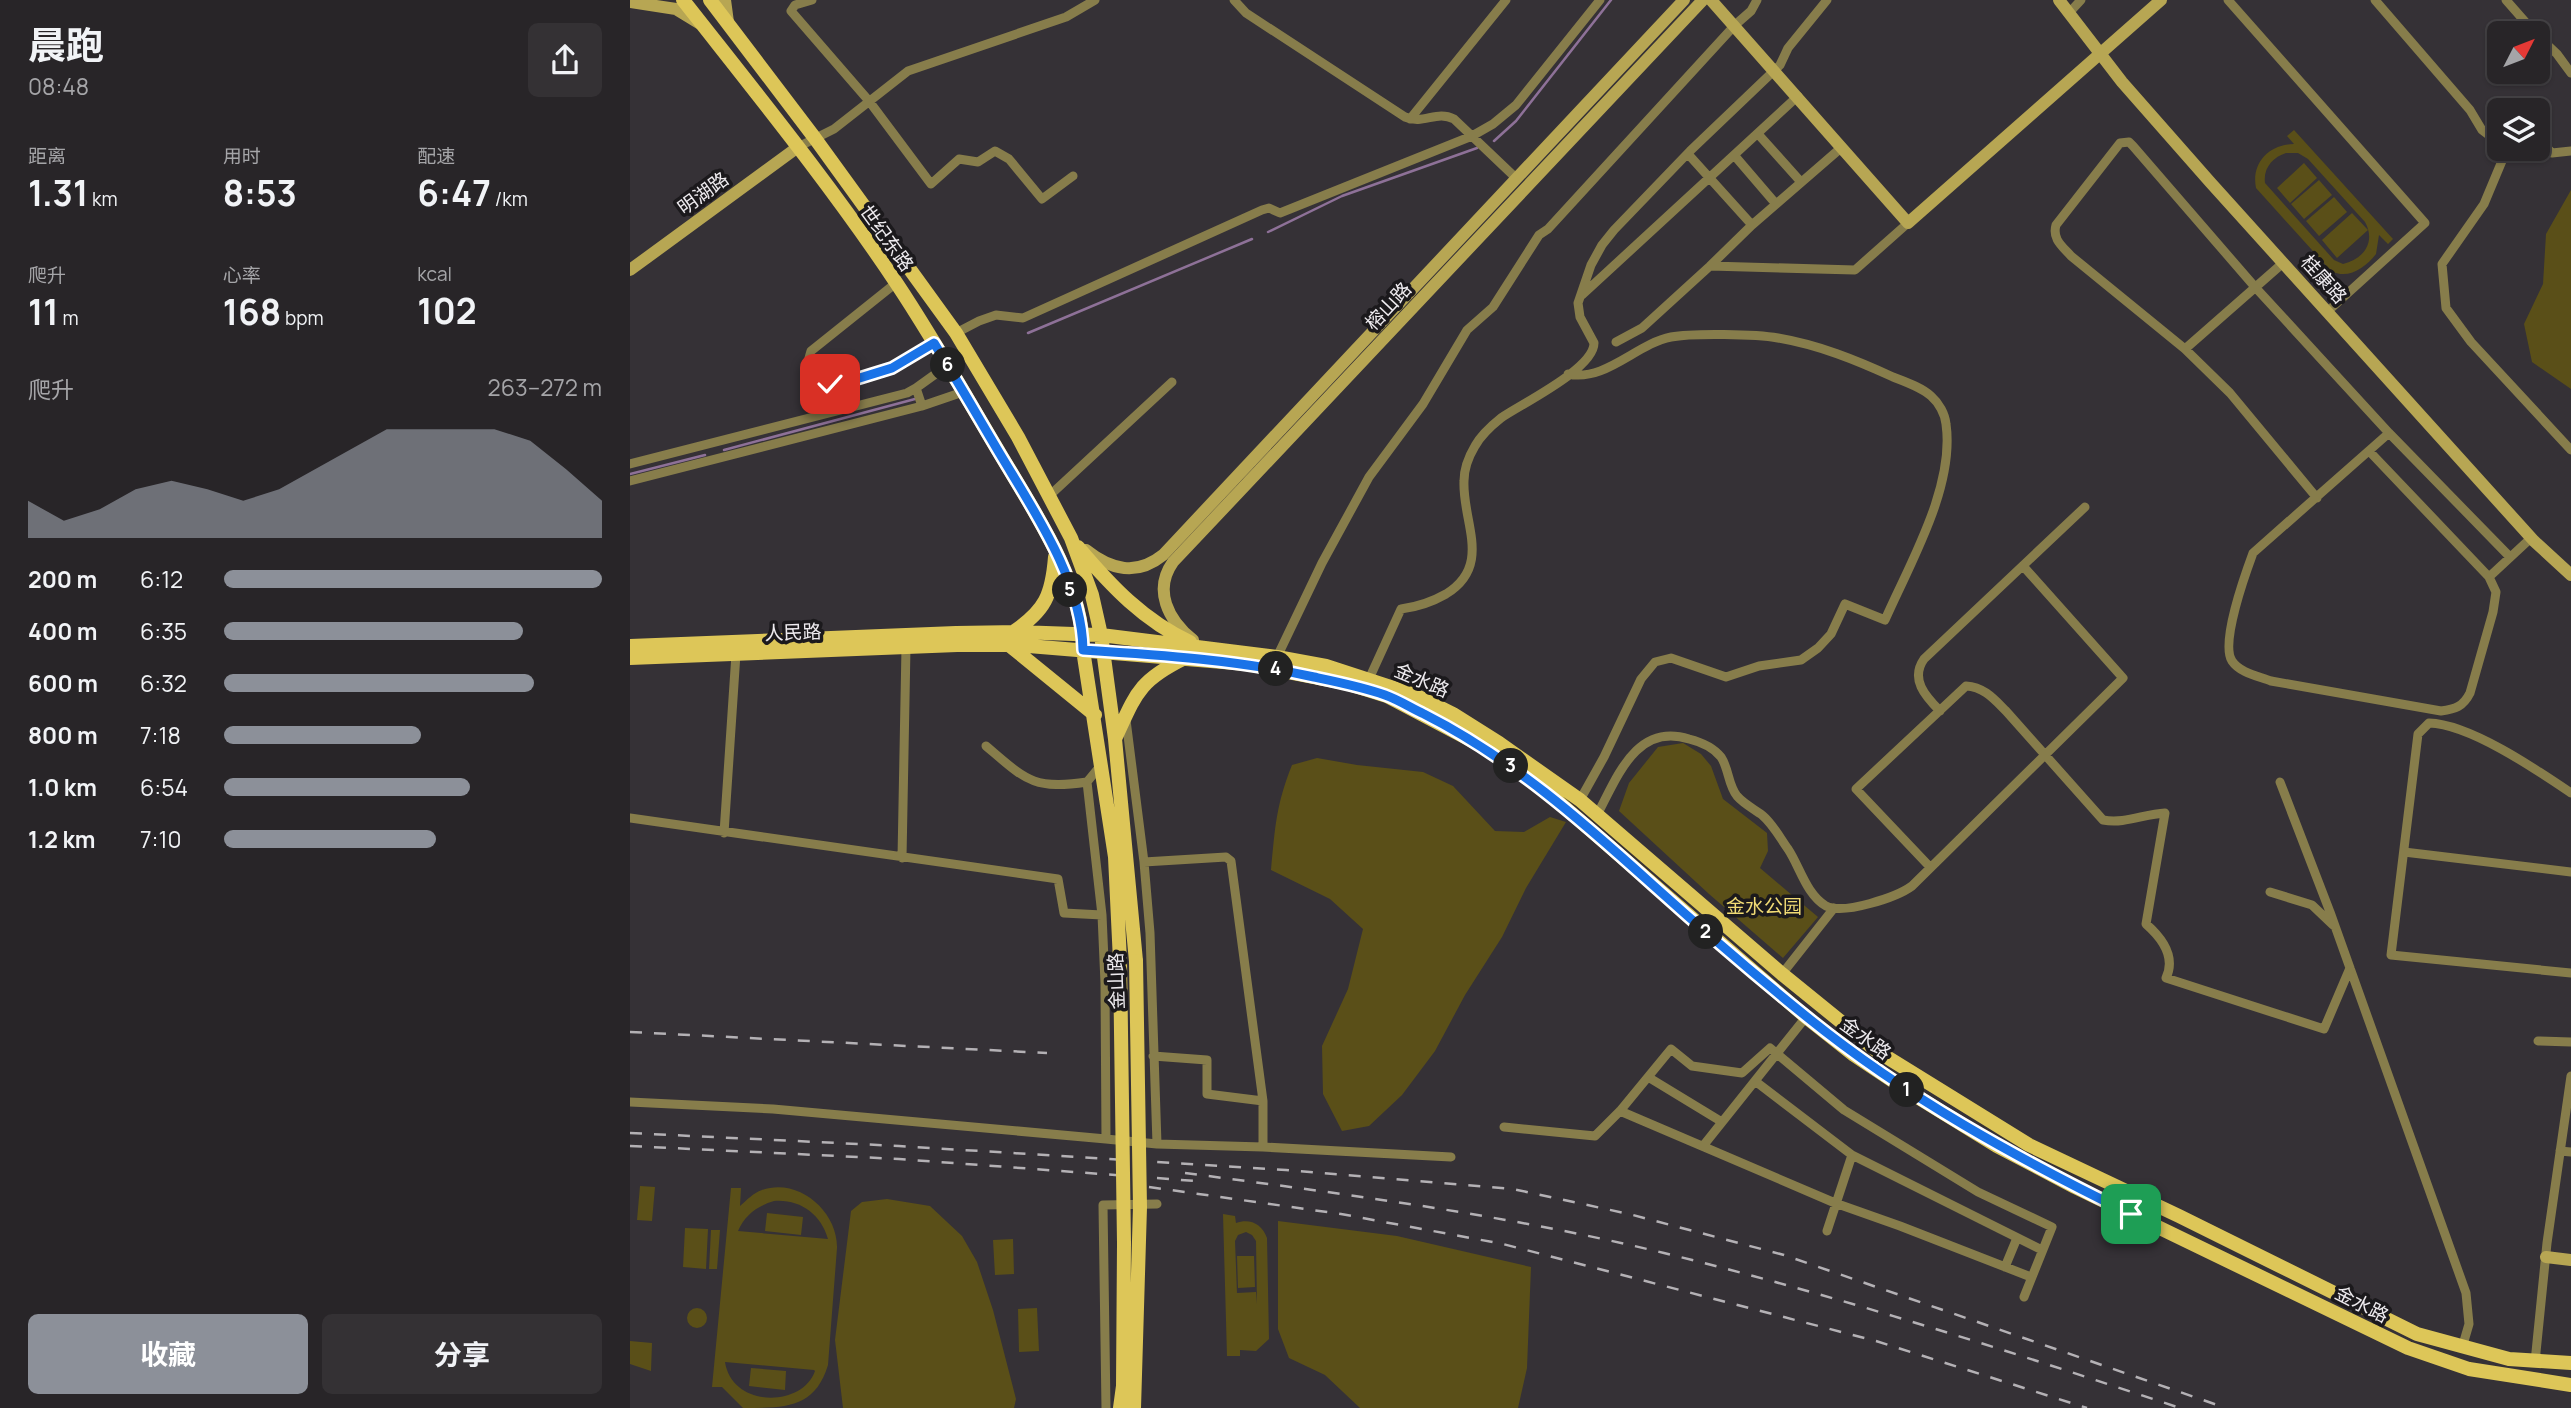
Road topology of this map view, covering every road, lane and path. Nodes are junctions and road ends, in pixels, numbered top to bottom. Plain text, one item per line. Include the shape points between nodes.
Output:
1 (683, 0) edge
2 (710, 0) edge
3 (725, 0) edge
4 (812, 0) edge
5 (1095, 0) edge
6 (1234, 0) edge
7 (1506, 0) edge
8 (1600, 0) edge
9 (1683, 0) edge
10 (1757, 0) edge
11 (1827, 0) edge
12 (2059, 0) edge
13 (2081, 0) edge
14 (2161, 0) edge
15 (2228, 0) edge
16 (2375, 0) edge
17 (2506, 0) edge
18 (630, 2) edge
19 (1700, 2) edge
20 (1715, 2) edge
21 (2069, 13) junction
22 (2524, 21) edge
23 (1735, 24) junction
24 (703, 26) junction
25 (729, 26) junction
26 (2550, 48) edge
27 (2100, 53) junction
28 (1775, 70) junction
29 (2571, 73) edge
30 (1798, 96) junction
31 (869, 101) junction
32 (1410, 119) junction
33 (1758, 134) junction
34 (2487, 134) edge
35 (1472, 136) junction
36 (814, 137) junction
37 (798, 147) junction
38 (1842, 147) junction
39 (2550, 151) edge
40 (2571, 151) edge
41 (1688, 154) junction
42 (1734, 155) junction
43 (2502, 161) edge
44 (1073, 176) dead end
45 (1710, 177) junction
46 (1517, 179) junction
47 (1801, 182) junction
48 (1776, 204) junction
49 (1908, 223) junction
50 (1752, 225) junction
51 (2283, 263) junction
52 (1710, 266) junction
53 (630, 270) edge
54 (896, 283) junction
55 (2255, 287) junction
56 (1581, 296) junction
57 (2327, 312) junction
58 (956, 333) junction
59 (1616, 342) dead end
60 (934, 343) junction
61 (2185, 349) junction
62 (948, 365) junction
63 (1568, 374) junction
64 (1172, 382) dead end
65 (916, 388) junction
66 (963, 391) junction
67 (922, 407) junction
68 (2389, 433) junction
69 (714, 444) junction
70 (2571, 450) edge
71 (2370, 452) junction
72 (718, 459) junction
73 (630, 464) edge
74 (630, 481) edge
75 (1048, 497) junction
76 (2317, 498) junction
77 (2085, 507) dead end
78 (1071, 538) junction
79 (2531, 538) junction
80 (1056, 552) junction
81 (2510, 558) junction
82 (2023, 566) junction
83 (2571, 575) edge
84 (2489, 577) junction
85 (1101, 635) junction
86 (957, 639) junction
87 (1011, 639) junction
88 (1083, 642) junction
89 (630, 646) edge
90 (906, 647) junction
91 (1204, 648) junction
92 (1102, 651) junction
93 (736, 654) junction
94 (1277, 657) junction
95 (630, 658) edge
96 (1186, 658) junction
97 (1369, 679) junction
98 (1940, 710) junction
99 (1095, 715) junction
100 (1126, 717) junction
101 (1115, 739) junction
102 (986, 746) dead end
103 (2044, 755) junction
104 (1101, 765) junction
105 (1087, 782) junction
106 (2280, 782) dead end
107 (2571, 793) edge
108 (1580, 800) junction
109 (1597, 815) junction
110 (630, 818) edge
111 (723, 833) junction
112 (2404, 852) junction
113 (902, 858) junction
114 (1144, 862) junction
115 (1930, 867) junction
116 (2571, 872) edge
117 (2270, 892) dead end
118 (1835, 908) junction
119 (1102, 915) junction
120 (2336, 929) junction
121 (1128, 961) junction
122 (2350, 968) junction
123 (2571, 973) edge
124 (1782, 974) junction
125 (1807, 1017) junction
126 (2538, 1041) dead end
127 (2571, 1042) edge
128 (1777, 1053) junction
129 (1153, 1056) junction
130 (2571, 1076) edge
131 (1648, 1077) junction
132 (1755, 1080) junction
133 (1263, 1101) junction
134 (630, 1102) edge
135 (1620, 1111) junction
136 (1722, 1122) junction
137 (1504, 1127) dead end
138 (1106, 1139) junction
139 (1157, 1144) junction
140 (1703, 1146) junction
141 (1263, 1147) junction
142 (2560, 1151) junction
143 (2571, 1152) edge
144 (1852, 1155) junction
145 (1451, 1157) dead end
146 (1835, 1203) junction
147 (1157, 1204) dead end
148 (1827, 1231) dead end
149 (2017, 1238) junction
150 (2042, 1250) junction
151 (2546, 1257) junction
152 (2571, 1260) edge
153 (2005, 1267) junction
154 (2031, 1277) junction
155 (2024, 1297) dead end
156 (2462, 1348) junction
157 (2535, 1362) junction
158 (2571, 1363) edge
159 (2571, 1385) edge
160 (1106, 1408) edge
161 (1120, 1408) edge
162 (1134, 1408) edge

1 - 24 main road, 世纪东路
2 - 25 main road, 世纪东路
3 - 25 street
4 - 31 street via 791,11
5 - 31 street via 1066,17 919,65
6 - 32 street via 1246,13
7 - 32 street
8 - 35 street via 1516,105
9 - 46 street, 榕山路
10 - 23 street
11 - 28 street
12 - 21 street, 桂康路
13 - 21 street
14 - 27 street
15 - 57 street via 2426,223
16 - 34 street
17 - 22 street
18 - 24 street via 676,9
19 - 20 street
19 - 91 street, 榕山路 via 1173,562 1164,580 1164,601 1177,627
20 - 23 street
21 - 27 street, 桂康路
23 - 28 street
23 - 94 street via 1539,235 1493,307 1467,330 1423,404 1370,477
24 - 37 main road, 世纪东路
25 - 36 main road, 世纪东路
26 - 29 street
27 - 49 street
27 - 51 street, 桂康路
28 - 30 street
28 - 41 street
30 - 33 street
30 - 38 street
31 - 36 street via 834,129
31 - 44 street via 931,184 959,159 978,162 995,151 1009,159 1042,199
32 - 35 street via 1446,116
33 - 42 street
33 - 47 street
35 - 46 street
35 - 58 street via 1280,213 1262,210 1023,318 996,315
36 - 37 street
36 - 58 main road, 世纪东路
37 - 53 street, 明湖路
37 - 54 main road, 世纪东路
38 - 47 street
38 - 49 street
39 - 40 street
41 - 45 street
41 - 56 street via 1602,245
42 - 45 street
42 - 48 street
43 - 70 street via 2484,204 2442,264 2446,308 2471,342
45 - 50 street
45 - 56 street
46 - 78 street, 榕山路 via 1163,555 1145,567 1120,568 1095,558
47 - 48 street
48 - 50 street
49 - 52 street via 1856,270
50 - 52 street
51 - 55 street
51 - 57 street, 桂康路
52 - 59 street via 1642,328
54 - 60 main road, 世纪东路
54 - 60 street via 811,351 813,366 827,383 837,385 892,368
55 - 61 street
55 - 61 street via 2133,146 2126,141 2115,147 2056,225 2055,239
55 - 68 street
56 - 63 street via 1578,309 1595,347
57 - 79 street, 桂康路
58 - 75 main road, 世纪东路
60 - 62 main road, 世纪东路
61 - 76 street via 2230,393
62 - 65 street
62 - 66 main road, 世纪东路
63 - 97 street via 1502,418 1475,445 1464,482 1473,548 1466,573 1460,584 1440,597 1401,609
63 - 108 street via 1596,373 1673,336 1774,337 1846,355 1919,388 1939,405 1946,422 1947,449 1938,500 1885,620 1845,604 1831,634 1801,660 1759,666 1732,676 1671,658 1655,662 1641,679
64 - 75 street
65 - 67 street
65 - 69 street
66 - 67 street
66 - 80 main road, 世纪东路
67 - 72 street
68 - 71 street
68 - 81 street
69 - 72 street
69 - 73 street
71 - 76 street
71 - 84 street
72 - 74 street
75 - 78 main road, 世纪东路
76 - 84 street via 2253,553 2229,638 2232,661 2246,672 2271,681 2453,710 2466,702 2489,631 2496,592
77 - 82 street
78 - 85 main road, 金山路
78 - 91 main road via 1124,598 1175,635
79 - 81 street
79 - 83 street, 桂康路
80 - 87 main road via 1046,601
80 - 88 main road, 金山路 via 1077,608
81 - 84 street
82 - 98 street via 1920,664 1922,690
82 - 103 street via 2123,678
85 - 88 main road, 金水路
85 - 91 main road, 金水路
85 - 92 main road, 金山路
86 - 87 main road
86 - 89 main road, 人民路
86 - 90 main road, 人民路
87 - 88 main road
87 - 99 main road
88 - 92 main road, 金水路
88 - 99 main road, 金山路
90 - 93 main road, 人民路
90 - 113 street
91 - 94 main road, 金水路
92 - 96 main road, 金水路
92 - 101 main road, 金山路
93 - 95 main road, 人民路
93 - 111 street
94 - 97 main road, 金水路
96 - 100 main road via 1153,675
96 - 125 main road, 金水路 via 1247,664 1374,692 1484,747 1587,825
97 - 108 main road, 金水路 via 1453,714
98 - 103 street via 1966,686 1980,689
98 - 115 street via 1856,789
99 - 104 main road, 金山路
100 - 101 main road
100 - 114 street
101 - 121 main road, 金山路
102 - 105 street via 1031,781 1051,786
103 - 115 street
103 - 122 street via 2103,820 2165,813 2146,925 2168,951 2171,968 2166,978 2324,1029
104 - 105 street
104 - 121 main road, 金山路
105 - 119 street
106 - 120 street
107 - 112 street via 2520,760 2456,728 2429,723 2418,734
108 - 109 main road, 金水路
109 - 118 street via 1624,765 1647,741 1662,736 1698,741 1721,758 1734,794 1770,823 1809,887
109 - 124 main road, 金水路
110 - 111 street
111 - 113 street
112 - 116 street
112 - 123 street via 2391,955
113 - 119 street via 1058,879 1064,913
114 - 129 street
114 - 133 street via 1226,857 1231,861
115 - 118 street via 1900,895
117 - 120 street via 2312,905
118 - 124 street
119 - 138 street
120 - 122 street
121 - 161 main road, 金山路, bridge
121 - 162 main road, 金山路, bridge via 1140,1208
122 - 156 street via 2466,1293 2469,1324
124 - 156 main road, 金水路 via 1877,1051 2029,1145 2417,1334
125 - 128 street
125 - 159 main road, 金水路 via 1854,1055 1997,1146 2408,1348 2469,1370
126 - 127 street
128 - 131 street via 1770,1048 1742,1073 1692,1066 1671,1049
128 - 132 street
128 - 150 street via 1844,1110 1978,1192 2052,1227
129 - 133 street via 1207,1060 1207,1094
129 - 139 street
130 - 142 street
131 - 135 street
131 - 136 street
132 - 136 street
132 - 144 street
133 - 141 street
134 - 138 street via 773,1109
135 - 137 street via 1595,1136
135 - 140 street
136 - 140 street
138 - 139 street
139 - 141 street
140 - 146 street
141 - 145 street
142 - 143 street
142 - 151 street
144 - 146 street
144 - 149 street
146 - 148 street
146 - 153 street
147 - 160 street via 1103,1205
149 - 150 street
149 - 153 street
150 - 154 street
151 - 152 street
151 - 157 street
153 - 154 street
154 - 155 street
156 - 157 main road, 金水路
157 - 158 main road, 金水路

